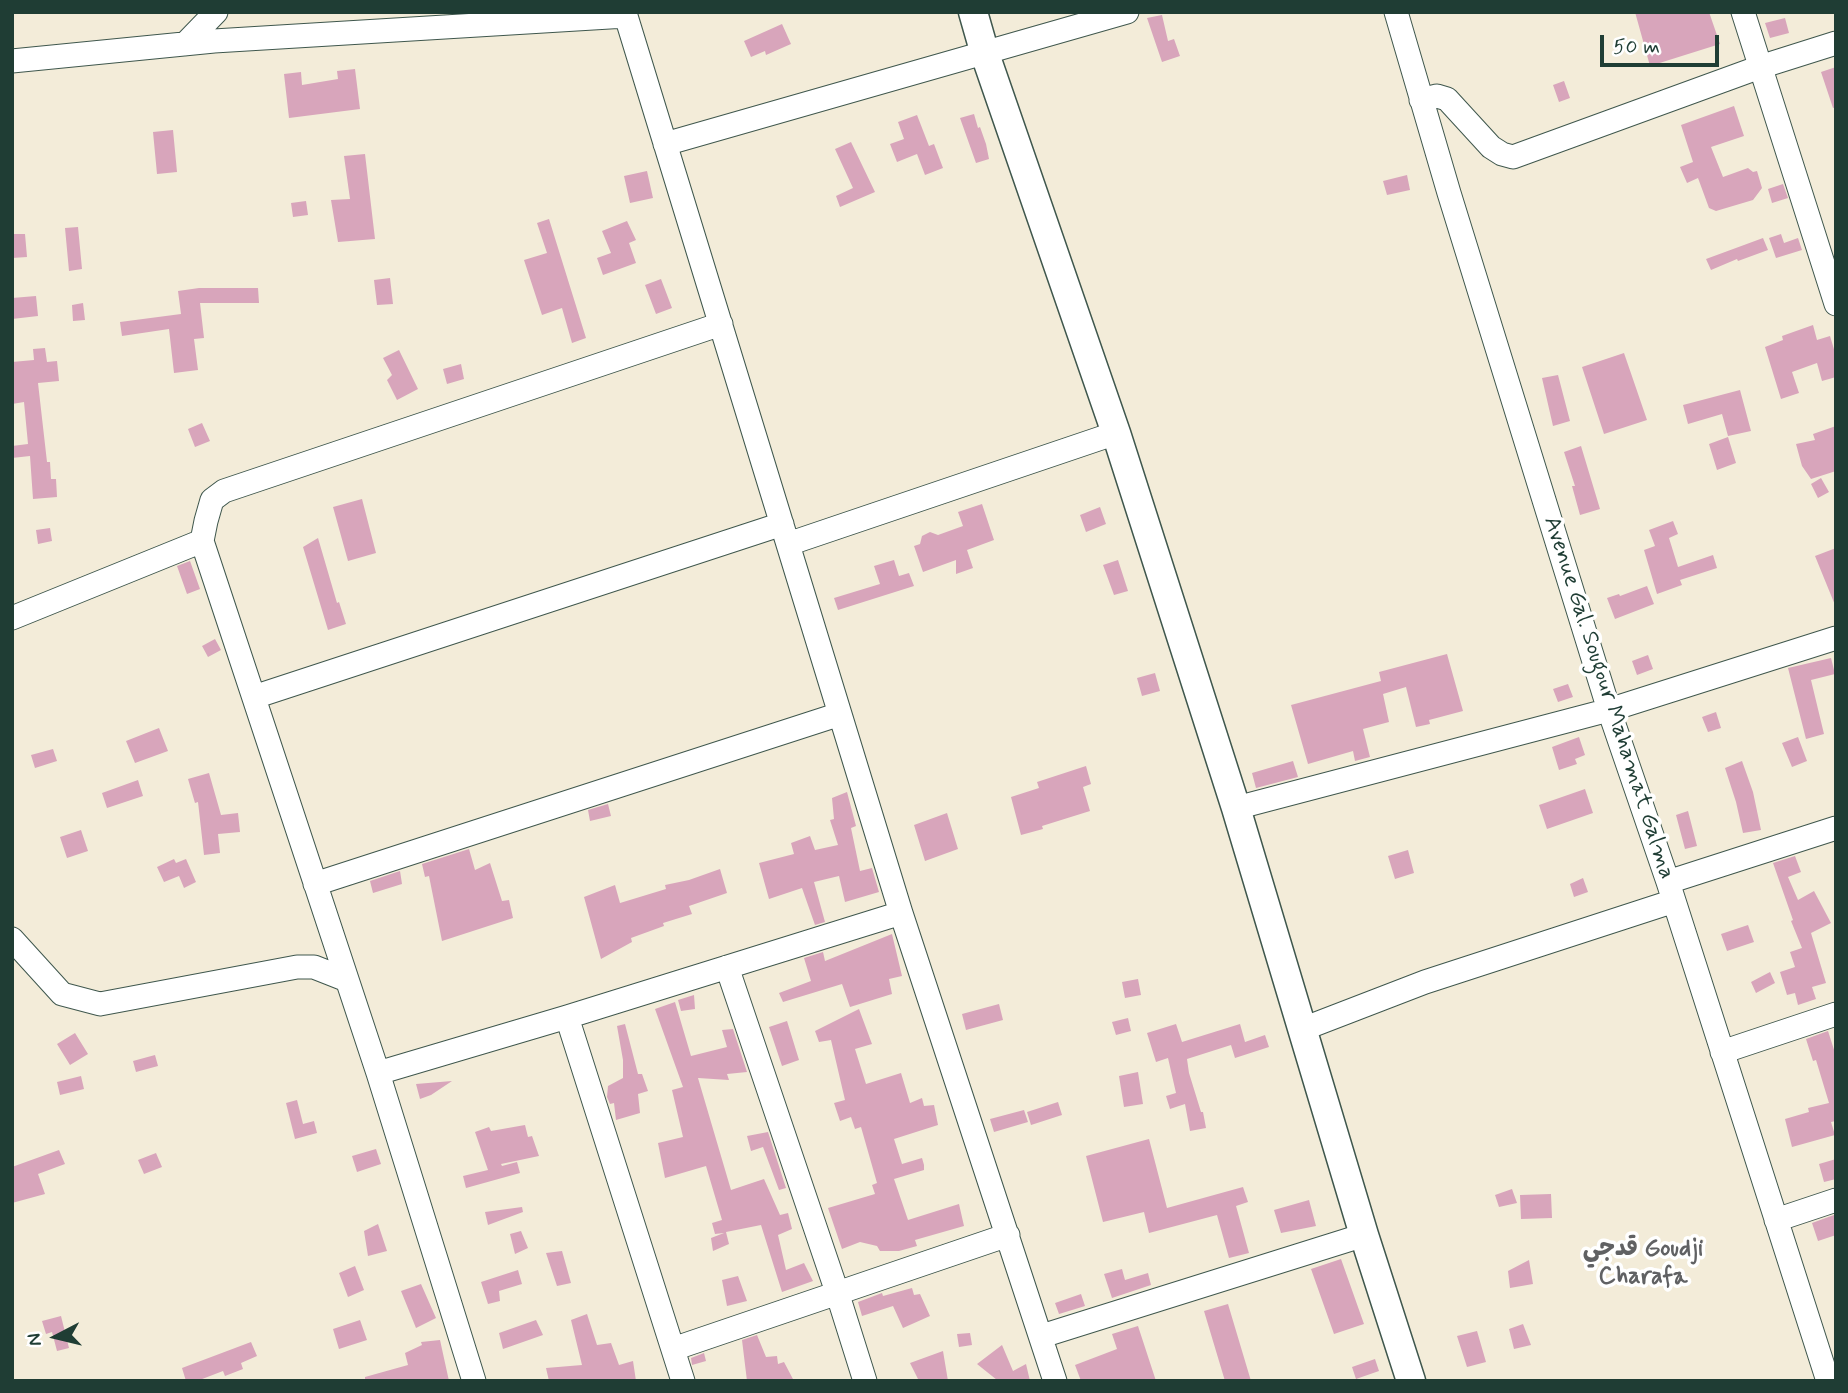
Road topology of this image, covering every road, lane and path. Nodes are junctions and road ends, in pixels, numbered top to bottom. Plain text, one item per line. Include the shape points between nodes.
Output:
1 (216, 12) edge
2 (973, 12) edge
3 (1127, 12) edge
4 (1396, 12) edge
5 (1743, 12) edge
6 (622, 14) edge
7 (1836, 43) edge
8 (185, 44) junction
9 (985, 54) junction
10 (12, 61) edge
11 (1760, 66) junction
12 (1421, 100) junction
13 (665, 144) junction
14 (1836, 304) edge
15 (721, 324) junction
16 (1116, 433) junction
17 (785, 534) junction
18 (202, 541) junction
19 (17, 613) edge
20 (1836, 638) edge
21 (254, 697) junction
22 (1609, 710) junction
23 (840, 715) junction
24 (1236, 808) junction
25 (1836, 828) edge
26 (316, 884) junction
27 (1671, 892) junction
28 (901, 913) junction
29 (12, 939) edge
30 (727, 967) junction
31 (347, 980) junction
32 (1836, 1014) edge
33 (567, 1017) junction
34 (1303, 1030) junction
35 (1722, 1052) junction
36 (378, 1073) junction
37 (1836, 1200) edge
38 (1776, 1220) junction
39 (1364, 1235) junction
40 (1008, 1236) junction
41 (837, 1292) junction
42 (1042, 1336) junction
43 (673, 1349) junction
44 (1836, 1378) edge
45 (474, 1381) edge
46 (683, 1381) edge
47 (865, 1381) edge
48 (1055, 1381) edge
49 (1411, 1381) edge
50 (1828, 1381) edge

1 - 8 street
2 - 9 main road
3 - 9 street
4 - 12 street, Avenue Gal. Sougour Mahamat Galma
5 - 11 street
6 - 8 street
6 - 13 street
7 - 11 street
8 - 10 street
9 - 13 street
9 - 16 main road
11 - 12 street via 1513,157 1491,148 1447,99
11 - 14 street
12 - 22 street, Avenue Gal. Sougour Mahamat Galma
13 - 15 street
15 - 17 street
15 - 18 street via 224,491 212,500
16 - 17 street
16 - 24 main road
17 - 21 street
17 - 23 street
18 - 19 street
18 - 21 street
20 - 22 street
21 - 26 street
22 - 24 street
22 - 27 street, Avenue Gal. Sougour Mahamat Galma
23 - 26 street
23 - 28 street
24 - 34 main road
25 - 27 street
26 - 31 street
27 - 34 street
27 - 35 street, Avenue Gal. Sougour Mahamat Galma
28 - 30 street
28 - 40 street
29 - 31 street via 62,994 100,1003 298,967 314,967
30 - 33 street
30 - 41 street
31 - 36 street
32 - 35 street
33 - 36 street
33 - 43 street
34 - 39 main road
35 - 38 street, Avenue Gal. Sougour Mahamat Galma
36 - 45 street
37 - 38 street
38 - 50 street, Avenue Gal. Sougour Mahamat Galma
39 - 42 street
39 - 49 main road
40 - 41 street
40 - 42 street
41 - 43 street
41 - 47 street
42 - 48 street
43 - 46 street
44 - 50 street

